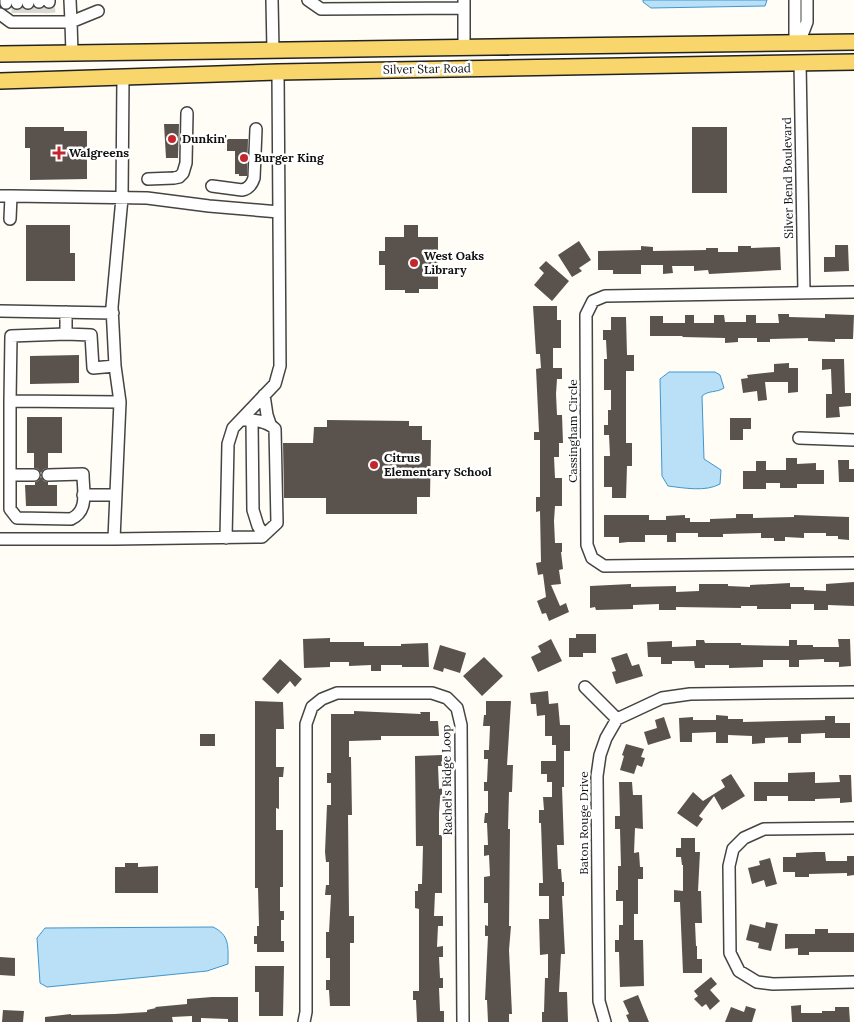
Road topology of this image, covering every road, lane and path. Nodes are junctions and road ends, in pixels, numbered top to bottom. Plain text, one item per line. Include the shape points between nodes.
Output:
1 (70, 0) edge
2 (272, 0) edge
3 (308, 0) edge
4 (795, 0) edge
5 (807, 0) edge
6 (464, 4) edge
7 (27, 9) edge
8 (98, 11) dead end
9 (71, 22) junction
10 (854, 42) edge
11 (797, 43) junction
12 (458, 48) junction
13 (854, 48) edge
14 (273, 50) junction
15 (72, 53) junction
16 (0, 54) edge
17 (800, 62) junction
18 (854, 62) edge
19 (666, 64) junction
20 (278, 72) junction
21 (123, 77) junction
22 (0, 81) edge
23 (187, 113) dead end
24 (256, 130) dead end
25 (148, 179) dead end
26 (212, 186) dead end
27 (5, 196) edge
28 (122, 198) junction
29 (279, 212) junction
30 (10, 219) dead end
31 (854, 292) edge
32 (804, 293) junction
33 (0, 311) edge
34 (66, 312) junction
35 (113, 313) junction
36 (66, 334) junction
37 (115, 366) junction
38 (264, 395) junction
39 (10, 401) junction
40 (120, 402) junction
41 (247, 420) junction
42 (270, 424) junction
43 (799, 438) dead end
44 (854, 440) edge
45 (10, 475) junction
46 (34, 475) dead end
47 (48, 475) dead end
48 (83, 495) junction
49 (116, 495) junction
50 (264, 535) junction
51 (226, 538) junction
52 (0, 539) edge
53 (114, 539) junction
54 (854, 563) edge
55 (585, 687) dead end
56 (854, 692) edge
57 (617, 719) junction
58 (854, 828) edge
59 (854, 982) edge
60 (304, 1022) edge
61 (463, 1022) edge
62 (605, 1022) edge

1 - 9 street
2 - 14 street
3 - 6 street via 321,9
4 - 11 street
5 - 11 street via 807,22
6 - 12 street
7 - 9 street
8 - 9 street
9 - 15 street
10 - 11 main road, Silver Star Road
11 - 12 main road, Silver Star Road
11 - 19 main road via 794,50 787,52 668,56
12 - 14 main road, Silver Star Road
12 - 20 main road via 444,56 303,60
13 - 17 main road via 814,51
14 - 15 main road, Silver Star Road
15 - 16 main road, Silver Star Road
17 - 18 main road, Silver Star Road
17 - 19 main road, Silver Star Road
17 - 32 street, Silver Bend Boulevard
19 - 20 main road, Silver Star Road
20 - 21 main road, Silver Star Road
20 - 29 street
21 - 22 main road, Silver Star Road
21 - 28 street
23 - 25 street via 183,174 179,178
24 - 26 street via 252,184 242,190
27 - 28 street
27 - 30 street
28 - 29 street
28 - 35 street
29 - 38 street via 280,366 275,384
31 - 32 street, Cassingham Circle
32 - 54 street, Cassingham Circle via 605,296 593,301 586,315 587,545 592,558 604,566
33 - 34 street
34 - 35 street
34 - 36 street
35 - 37 street
36 - 37 street via 92,335 92,368
36 - 39 street via 11,336
37 - 40 street
38 - 41 street
38 - 42 street
39 - 40 street
39 - 45 street
40 - 49 street
41 - 42 street
41 - 50 street via 253,510
41 - 51 street via 233,428 228,444
42 - 50 street via 275,429 277,522
43 - 44 street
45 - 46 street
45 - 48 street via 10,509 17,518 71,519 84,505
47 - 48 street via 83,474
48 - 49 street
49 - 53 street
50 - 51 street
51 - 53 street
52 - 53 street
55 - 57 street
56 - 57 street via 690,694 662,698
57 - 62 street, Baton Rouge Drive via 600,755 597,776 599,1001
58 - 59 street via 764,829 744,838 734,849 729,866 730,953 739,972 757,982 773,984
60 - 61 street, Rachel's Ridge Loop via 306,724 312,707 337,693 432,693 447,698 457,708 461,725

